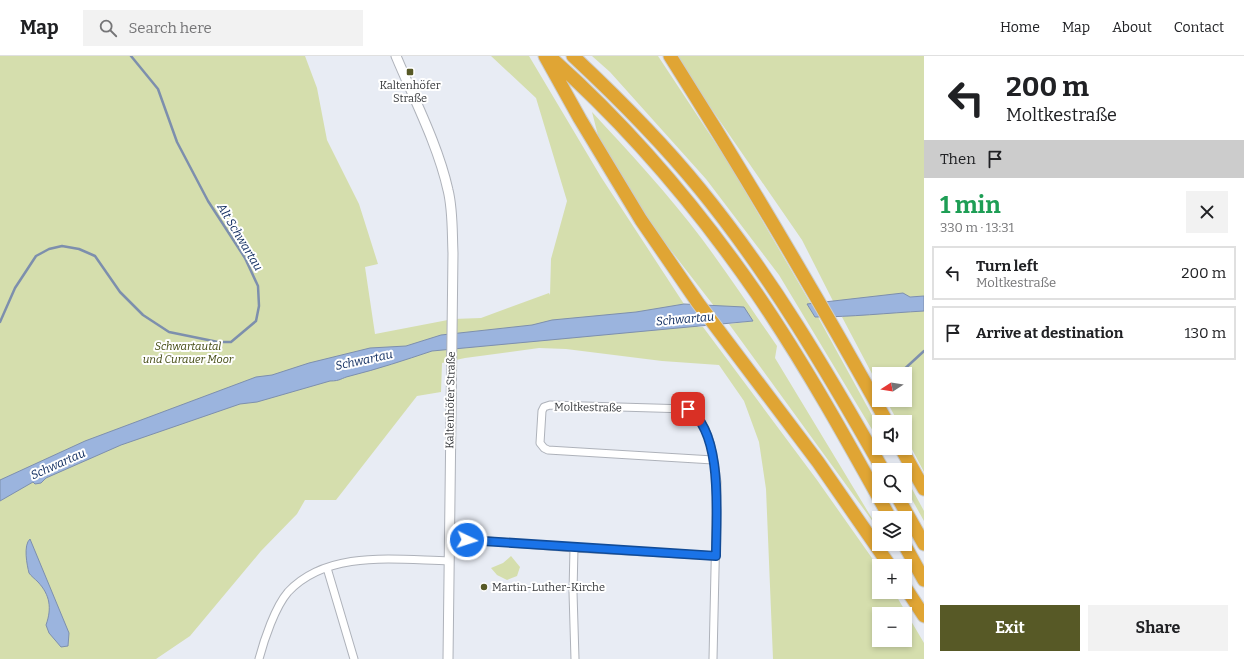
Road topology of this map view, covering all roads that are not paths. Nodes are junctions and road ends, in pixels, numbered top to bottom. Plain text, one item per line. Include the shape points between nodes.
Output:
1 (396, 56) edge
2 (545, 56) edge
3 (549, 56) edge
4 (573, 56) edge
5 (670, 56) edge
6 (883, 415) edge
7 (905, 455) edge
8 (713, 460) junction
9 (878, 463) edge
10 (924, 489) edge
11 (901, 503) edge
12 (886, 511) edge
13 (450, 538) junction
14 (924, 544) edge
15 (574, 548) junction
16 (908, 551) edge
17 (716, 556) junction
18 (885, 559) edge
19 (450, 561) junction
20 (327, 568) junction
21 (924, 580) edge
22 (912, 598) edge
23 (924, 616) edge
24 (259, 659) edge
25 (354, 659) edge
26 (448, 659) edge
27 (575, 659) edge
28 (713, 659) edge

1 - 13 street, Kaltenhöfer Straße via 441,165 448,190 453,254
2 - 18 highway via 580,120 641,220 698,302 818,462
3 - 12 highway via 588,91 687,199 758,295 819,393
4 - 9 highway via 651,133 700,189 738,238 801,330
5 - 6 highway via 817,296
7 - 10 highway
8 - 8 street, Moltkestraße via 701,420 688,409 550,406 544,407 542,411 540,443 548,450
8 - 17 street, Moltkestraße via 717,482
11 - 14 highway
13 - 15 street
13 - 19 street, Kaltenhöfer Straße
15 - 17 street
15 - 27 street
16 - 21 highway
17 - 28 street, Moltkestraße
19 - 20 street via 376,559 348,562
19 - 26 street, Kaltenhöfer Straße
20 - 24 street via 310,574 287,593 269,630
20 - 25 street
22 - 23 highway

